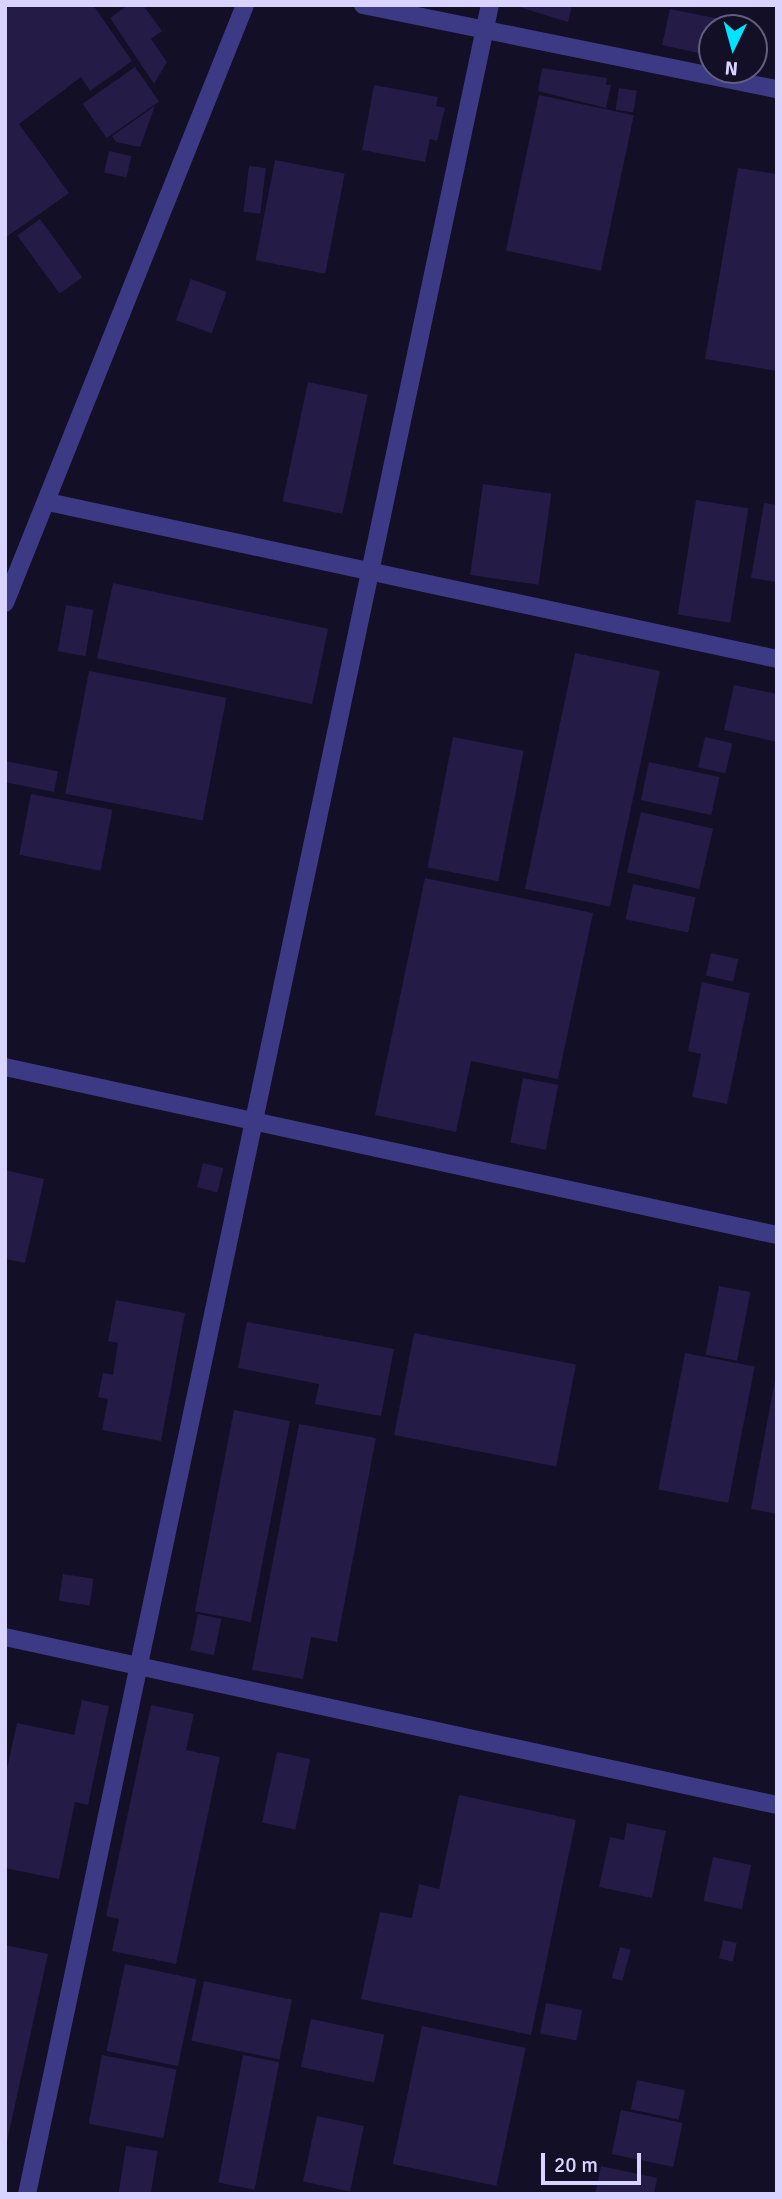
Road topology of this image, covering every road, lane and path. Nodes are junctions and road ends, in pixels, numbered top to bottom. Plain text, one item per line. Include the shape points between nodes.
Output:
1 (363, 5) edge
2 (491, 5) edge
3 (244, 6) edge
4 (486, 28) junction
5 (777, 89) edge
6 (48, 502) junction
7 (21, 561) junction
8 (370, 570) junction
9 (5, 572) edge
10 (5, 603) edge
11 (777, 659) edge
12 (5, 1067) edge
13 (252, 1123) junction
14 (777, 1235) edge
15 (5, 1637) edge
16 (137, 1664) junction
17 (777, 1805) edge
18 (27, 2194) edge

1 - 4 street
2 - 4 street
3 - 6 street
4 - 5 street
4 - 8 street
6 - 7 street
6 - 8 street
7 - 9 street
7 - 10 street
8 - 11 street
8 - 13 street
12 - 13 street
13 - 14 street
13 - 16 street
15 - 16 street
16 - 17 street
16 - 18 street

